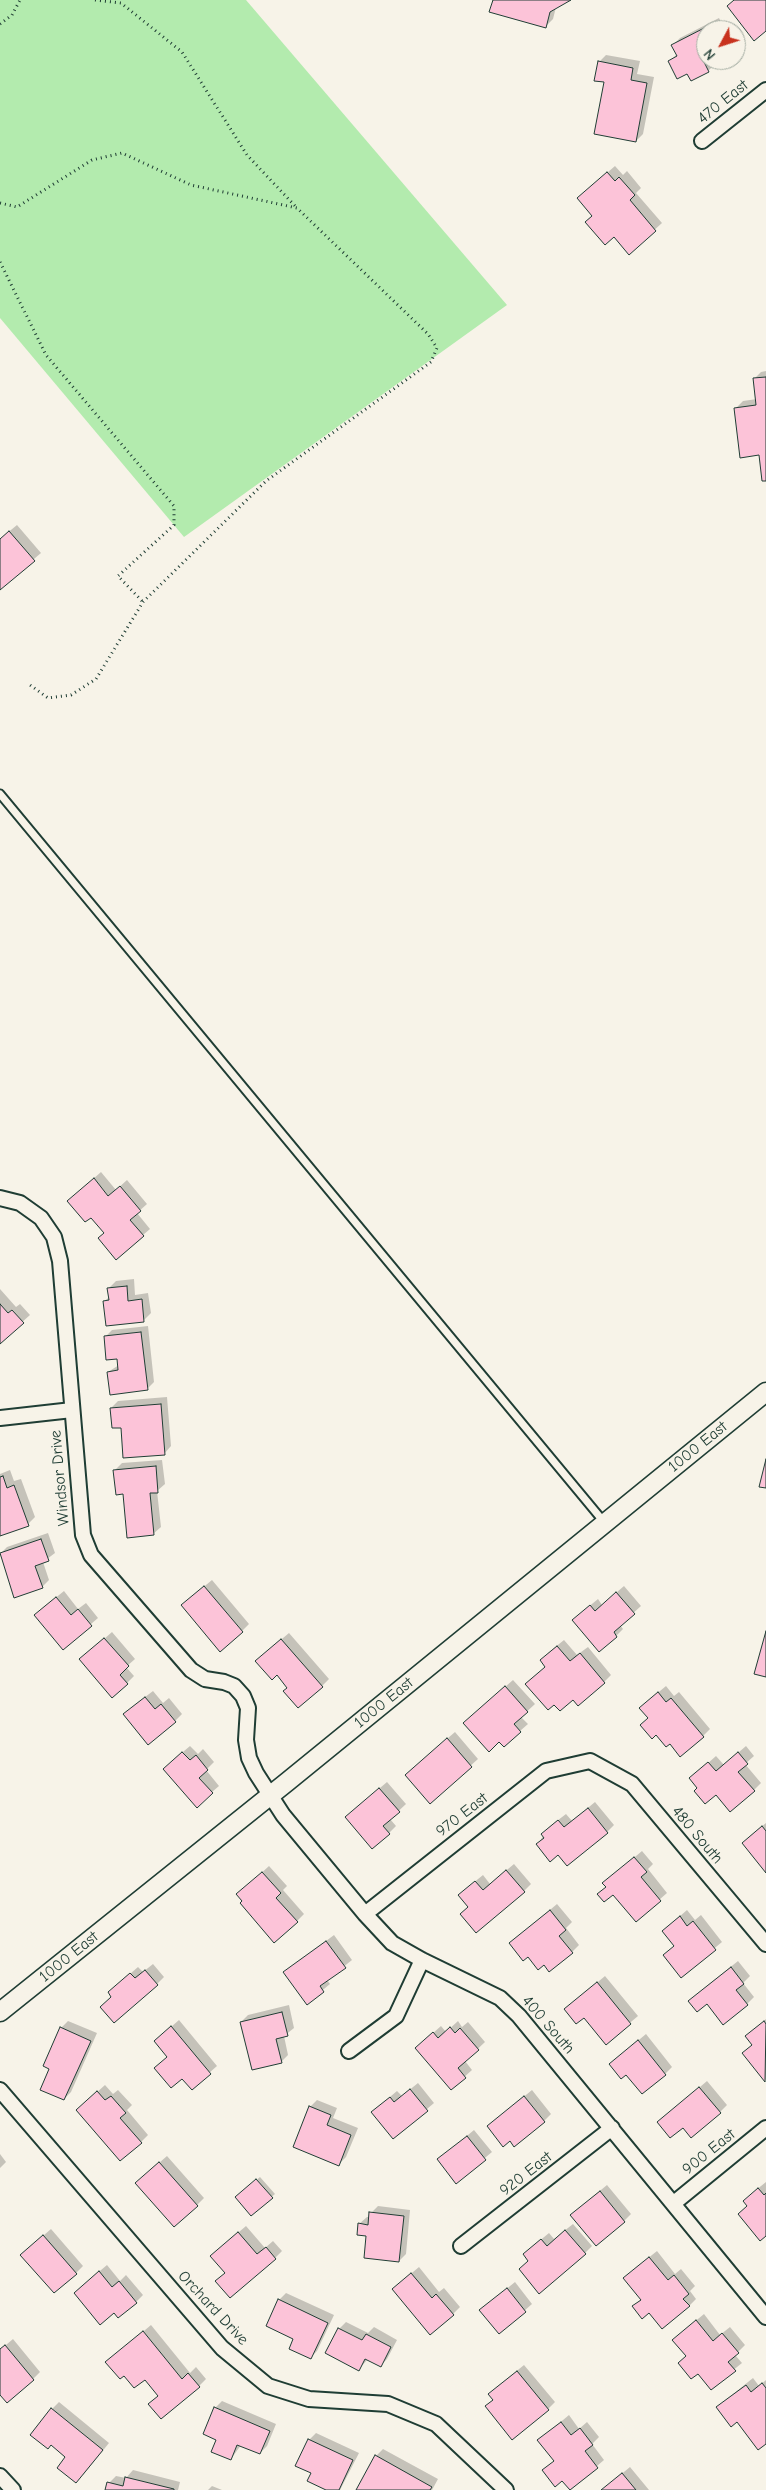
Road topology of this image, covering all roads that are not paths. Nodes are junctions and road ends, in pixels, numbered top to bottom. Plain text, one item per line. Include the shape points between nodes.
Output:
1 (766, 90) edge
2 (702, 141) dead end
3 (0, 794) edge
4 (0, 1198) edge
5 (766, 1392) edge
6 (72, 1410) junction
7 (0, 1418) edge
8 (604, 1522) junction
9 (590, 1762) joint
10 (270, 1796) junction
11 (365, 1914) junction
12 (766, 1944) edge
13 (422, 1960) junction
14 (0, 2012) edge
15 (349, 2051) dead end
16 (0, 2090) edge
17 (612, 2128) junction
18 (766, 2128) edge
19 (674, 2203) junction
20 (461, 2246) dead end
21 (766, 2317) edge
22 (0, 2476) edge
23 (13, 2490) edge
24 (506, 2490) edge

1 - 2 street, 470 East
3 - 8 lane
4 - 6 street, Windsor Drive via 20,1203 41,1218 54,1237 60,1260
5 - 8 street, 1000 East
6 - 7 street
6 - 10 street, Windsor Drive via 83,1535 91,1554 191,1670 205,1679 234,1686 243,1696 248,1708 246,1740 249,1758
8 - 10 street, 1000 East
9 - 11 street, 970 East via 546,1771
9 - 12 street, 480 South via 632,1784
10 - 11 street, 400 South
10 - 14 street, 1000 East
11 - 13 street, 400 South via 392,1943
13 - 15 street via 396,2016
13 - 17 street, 400 South via 500,1998 519,2016
16 - 24 street, Orchard Drive via 222,2348 268,2386 309,2399 388,2404 436,2424
17 - 19 street, 400 South
17 - 20 street, 920 East
18 - 19 street, 900 East
19 - 21 street, 400 South
22 - 23 street

